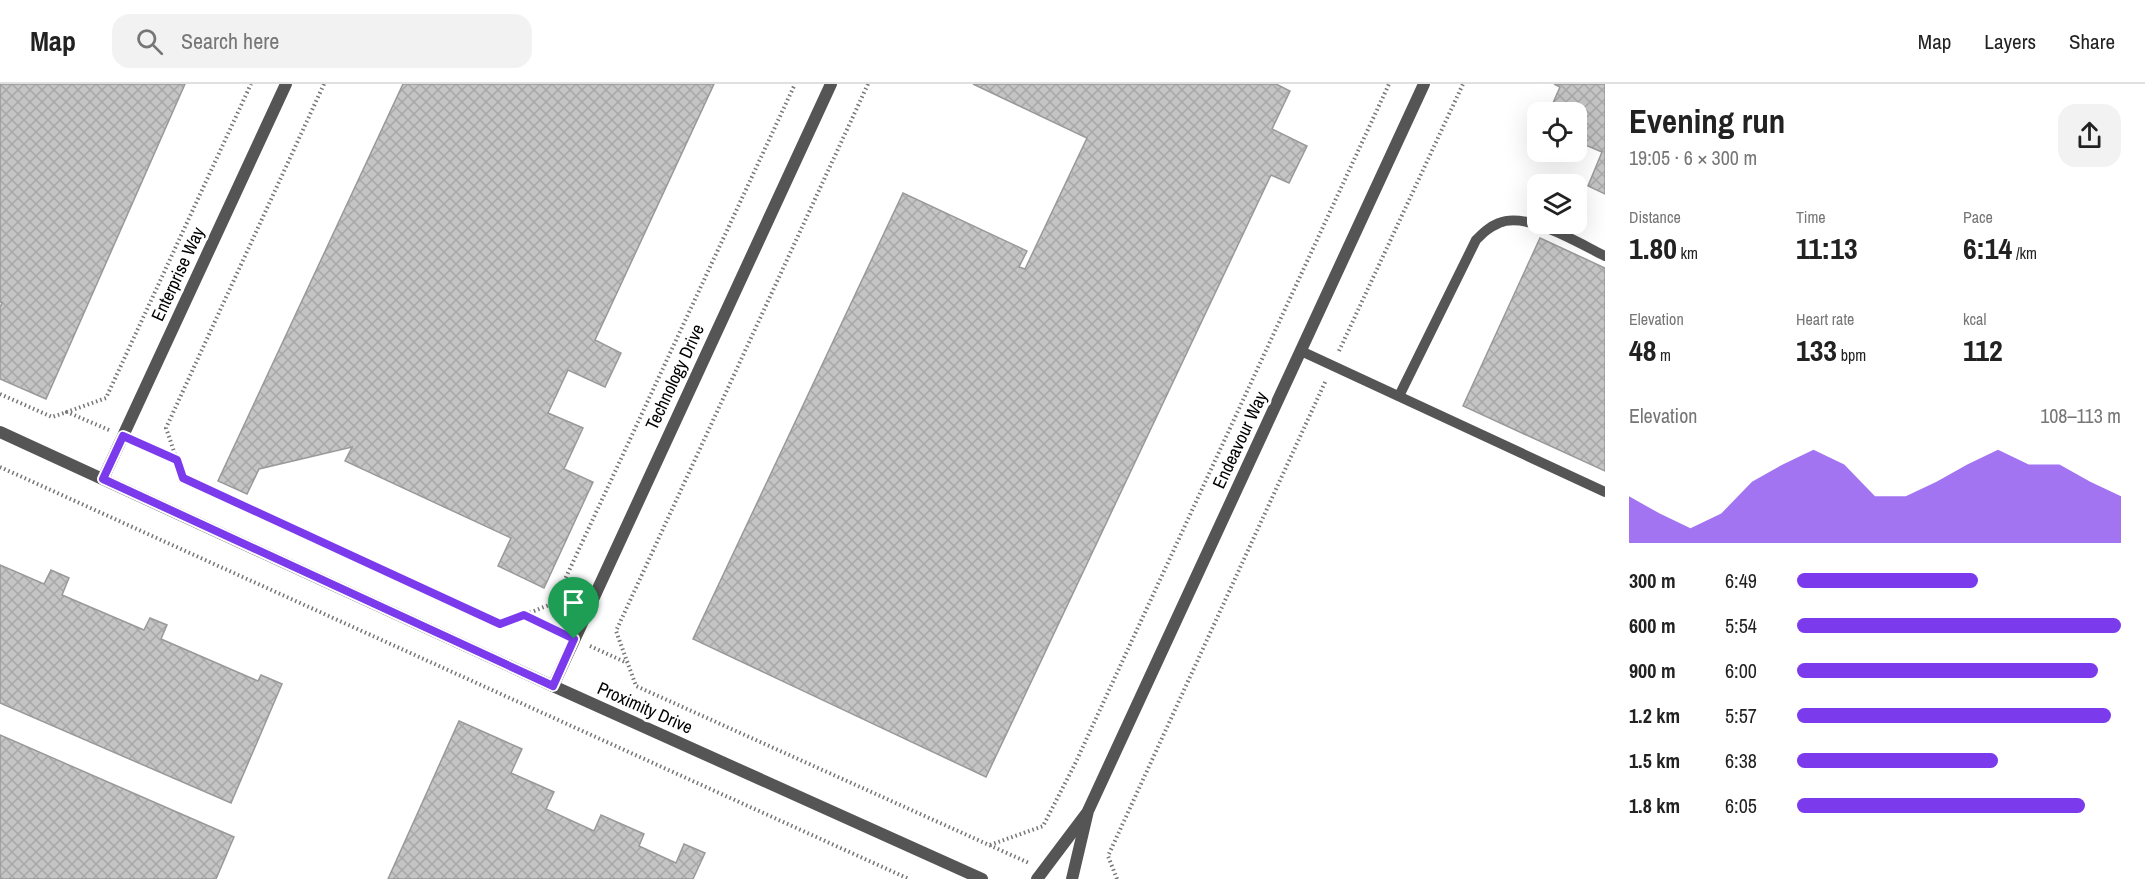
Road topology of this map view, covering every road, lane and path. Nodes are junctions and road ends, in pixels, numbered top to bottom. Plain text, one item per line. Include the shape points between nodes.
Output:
1 (251, 84) edge
2 (286, 84) edge
3 (324, 84) edge
4 (795, 84) edge
5 (831, 84) edge
6 (868, 84) edge
7 (1389, 84) edge
8 (1424, 84) edge
9 (1463, 84) edge
10 (1605, 256) edge
11 (1301, 351) junction
12 (1333, 365) junction
13 (0, 393) edge
14 (1399, 396) junction
15 (68, 412) junction
16 (0, 432) edge
17 (123, 436) junction
18 (177, 460) junction
19 (0, 467) edge
20 (103, 479) junction
21 (1605, 492) edge
22 (524, 615) junction
23 (574, 639) junction
24 (628, 664) junction
25 (553, 686) junction
26 (1088, 811) junction
27 (988, 846) junction
28 (1040, 874) edge
29 (909, 879) edge
30 (982, 879) edge
31 (1072, 879) edge
32 (1117, 879) edge

1 - 15 path via 106,398
2 - 17 street, Enterprise Way
3 - 18 path via 166,428
4 - 22 path via 554,603
5 - 23 street, Technology Drive
6 - 24 path via 616,631
7 - 27 path via 1043,826
8 - 11 street, Endeavour Way
9 - 12 path
10 - 14 lane via 1532,223 1500,222 1486,230 1476,240
11 - 12 lane
11 - 26 street, Endeavour Way
12 - 14 lane
12 - 32 path via 1108,855
13 - 15 path via 52,417
14 - 21 lane
15 - 17 path
16 - 20 street, Proximity Drive
17 - 18 path
17 - 20 street, Enterprise Way
18 - 22 path via 183,478 500,624
19 - 29 path
20 - 25 street, Proximity Drive
22 - 23 path
23 - 24 path
23 - 25 street, Technology Drive
24 - 27 path via 636,686
25 - 30 street, Proximity Drive
26 - 28 street, Endeavour Way
26 - 31 street, Endeavour Way
27 - 28 path

